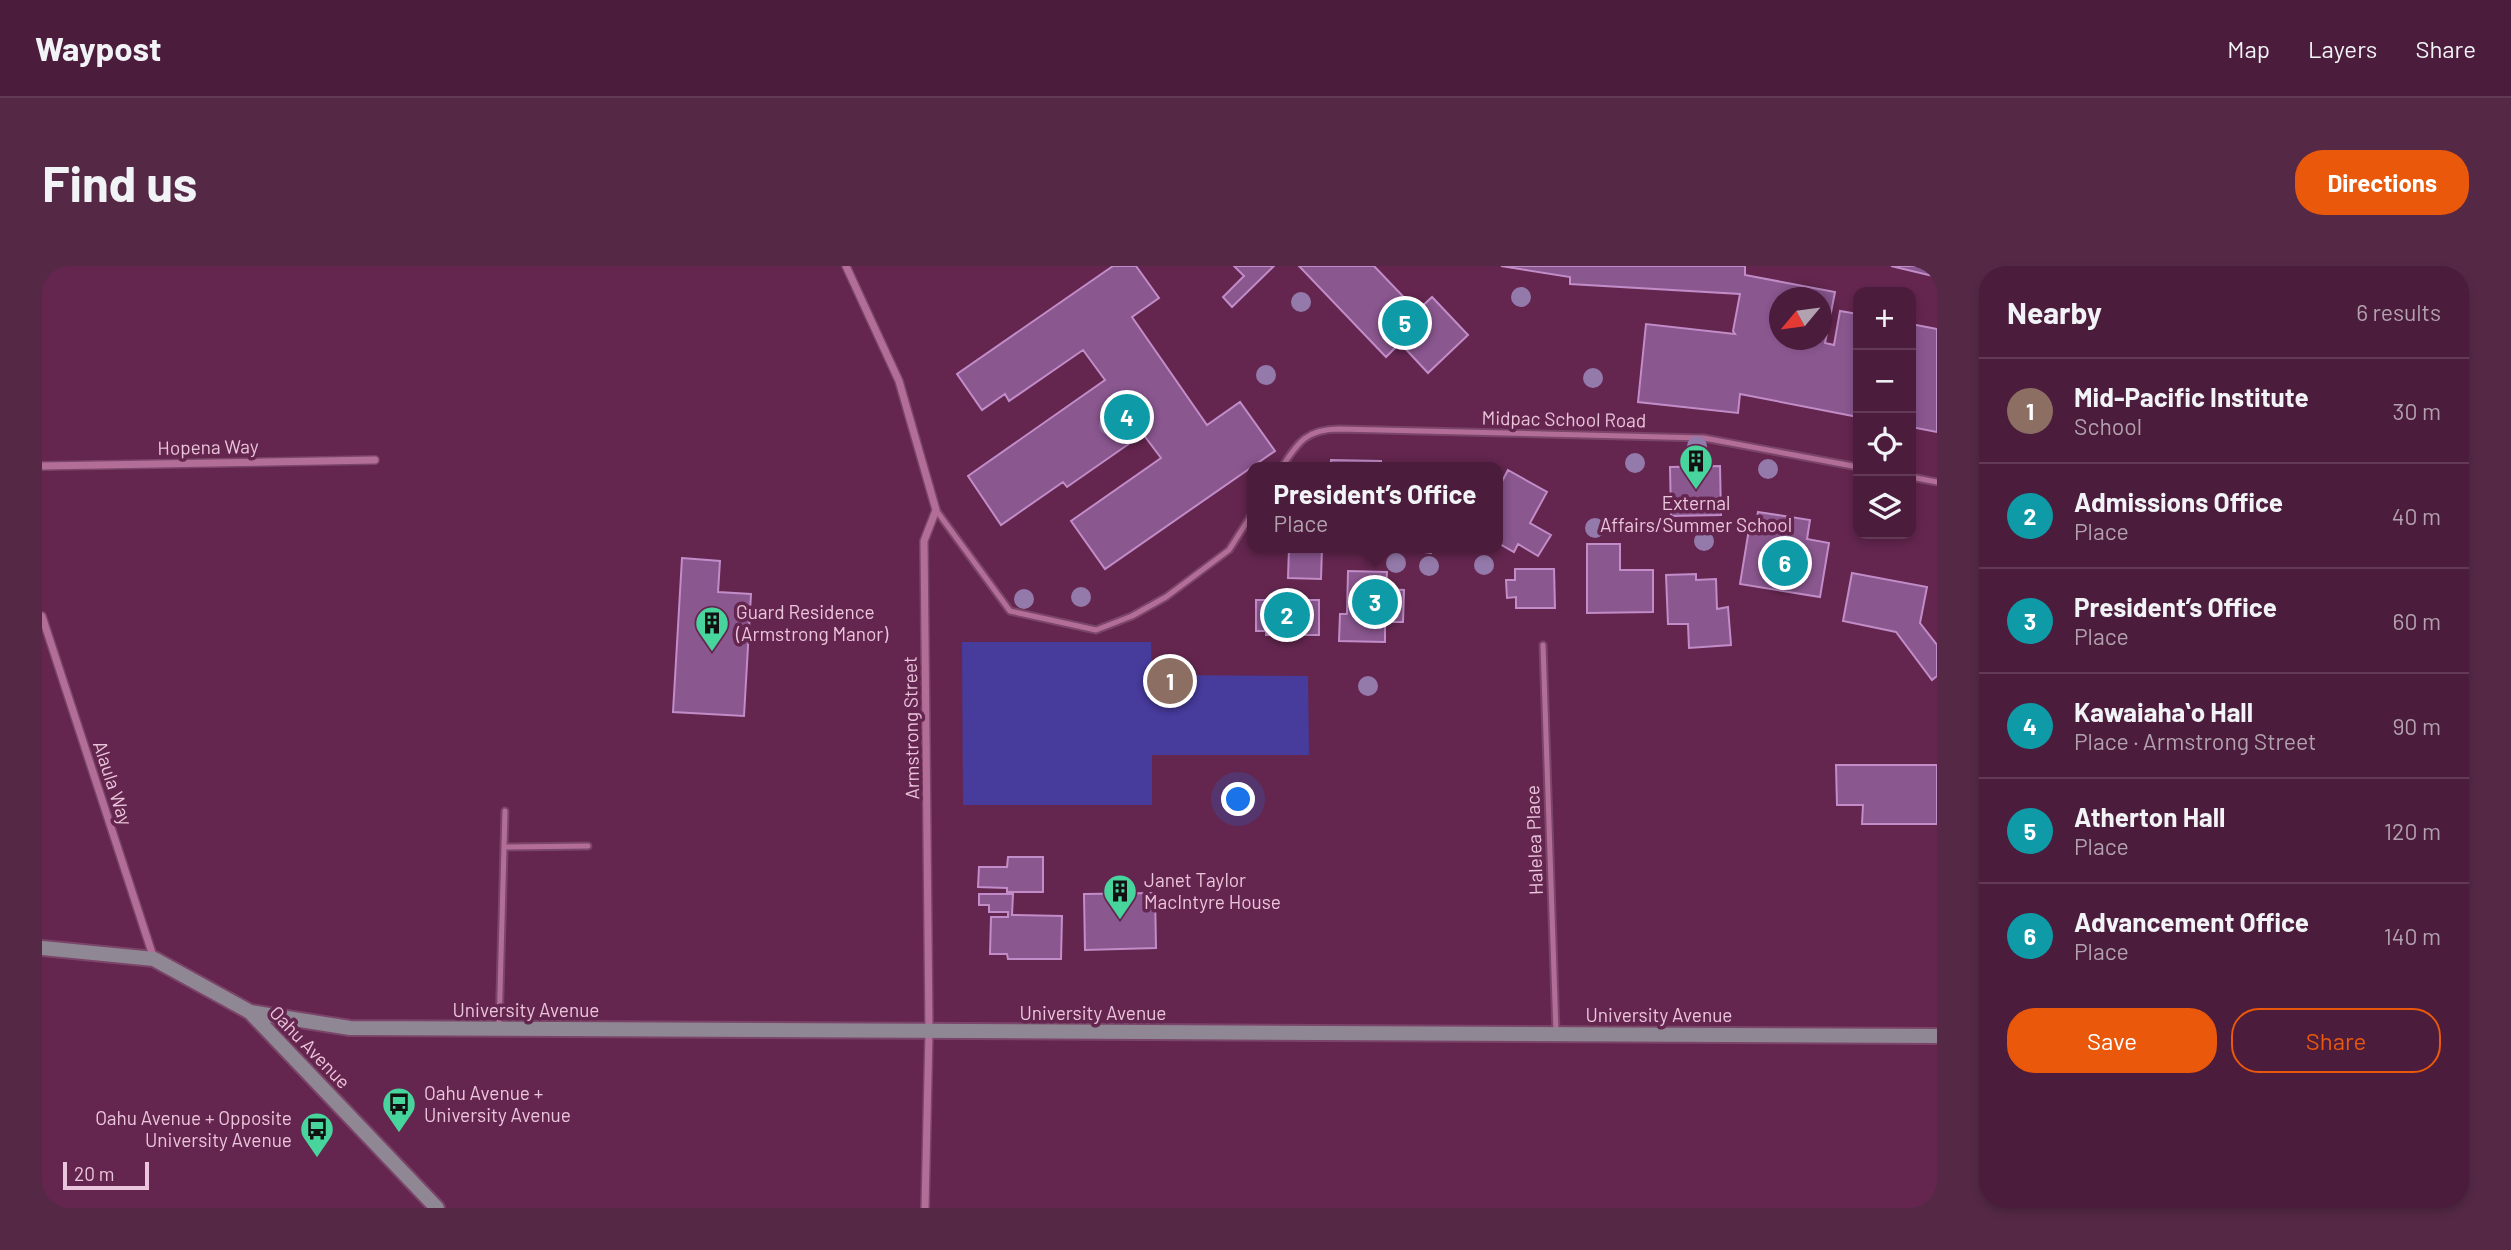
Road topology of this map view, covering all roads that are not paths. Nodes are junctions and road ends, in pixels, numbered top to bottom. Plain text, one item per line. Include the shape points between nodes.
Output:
1 (846, 266) edge
2 (375, 460) dead end
3 (1286, 462) edge
4 (42, 466) edge
5 (1853, 466) edge
6 (1916, 478) edge
7 (1937, 482) edge
8 (936, 510) junction
9 (1247, 522) edge
10 (42, 616) edge
11 (1543, 645) dead end
12 (505, 811) dead end
13 (588, 846) dead end
14 (504, 847) junction
15 (42, 948) edge
16 (154, 959) junction
17 (250, 1012) junction
18 (499, 1029) junction
19 (929, 1031) junction
20 (1556, 1035) junction
21 (1937, 1036) edge
22 (437, 1208) edge
23 (925, 1208) edge

1 - 8 street via 899,381
2 - 4 street, Hopena Way
3 - 5 lane, Midpac School Road via 1308,435 1339,429 1704,439
6 - 7 lane
8 - 9 lane via 1010,611 1096,629 1166,597 1229,550
8 - 19 street, Armstrong Street via 924,541
10 - 16 street, Alaula Way
11 - 20 lane, Halelea Place
12 - 14 lane
13 - 14 lane
14 - 18 lane
15 - 16 main road, Oahu Avenue
16 - 17 main road, Oahu Avenue
17 - 18 main road, University Avenue via 350,1028
17 - 22 main road, Oahu Avenue
18 - 19 main road, University Avenue
19 - 20 main road, University Avenue
19 - 23 street, Armstrong Street
20 - 21 main road, University Avenue

